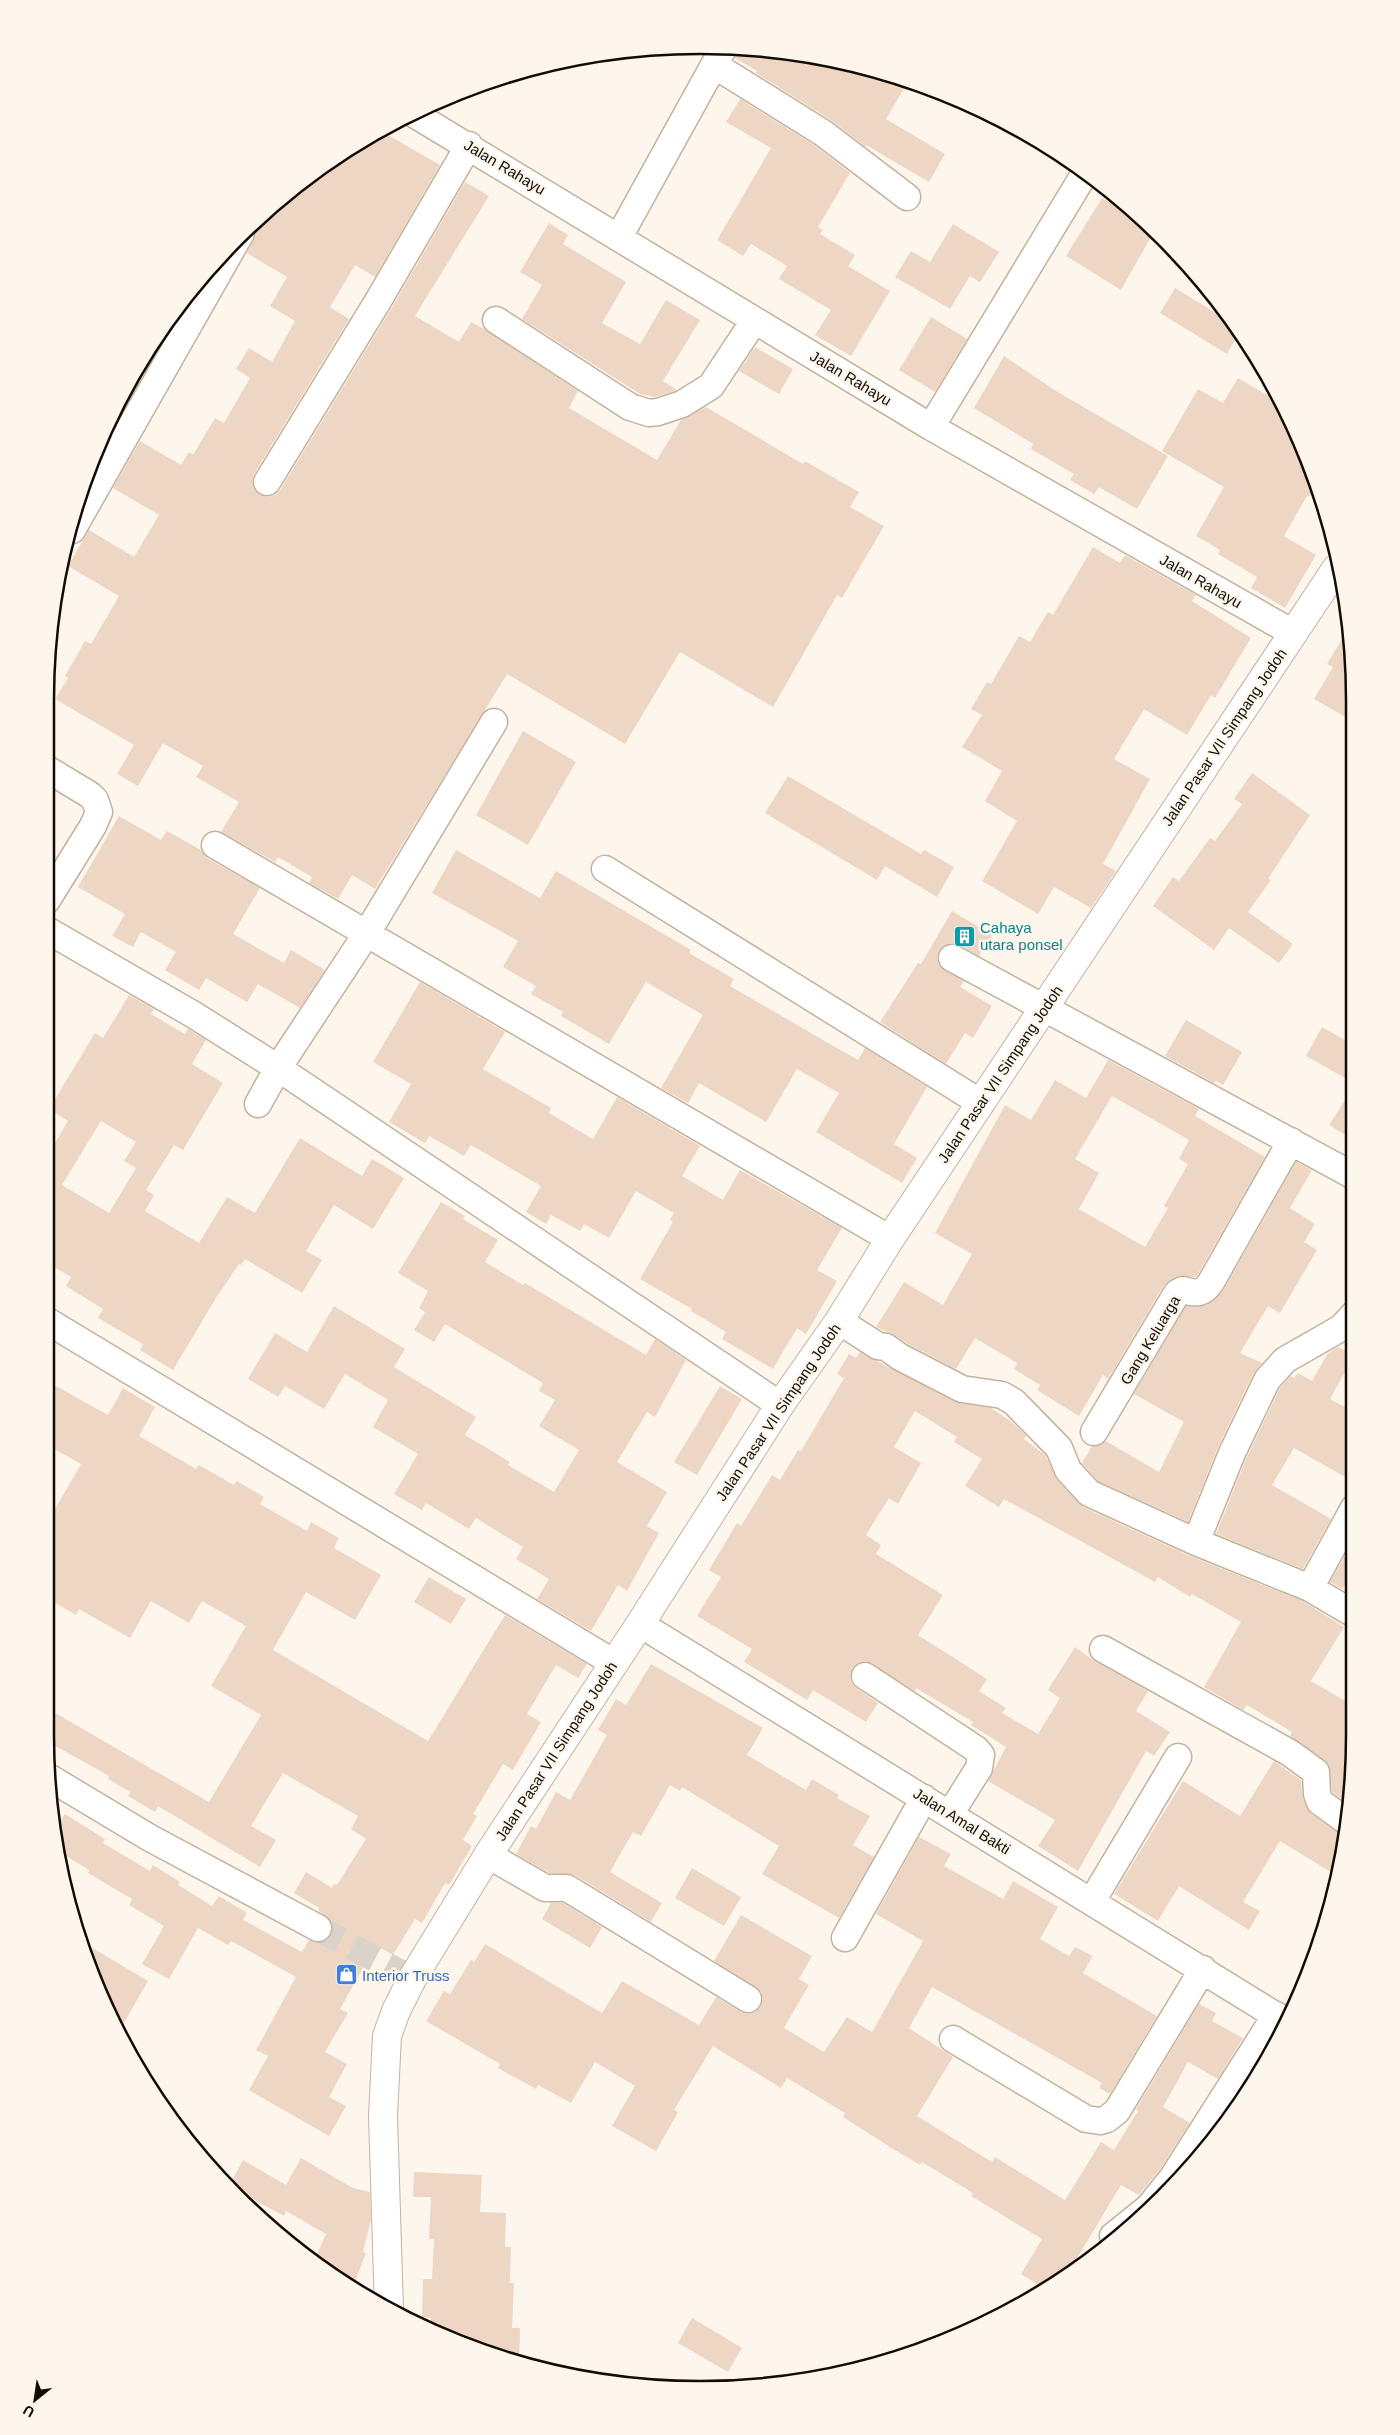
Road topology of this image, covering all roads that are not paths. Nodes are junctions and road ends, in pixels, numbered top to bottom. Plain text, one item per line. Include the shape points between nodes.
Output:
1 (719, 56) edge
2 (420, 117) edge
3 (469, 145) junction
4 (1081, 179) edge
5 (907, 197) dead end
6 (620, 237) junction
7 (223, 264) edge
8 (496, 320) dead end
9 (754, 320) junction
10 (931, 427) junction
11 (266, 482) dead end
12 (82, 512) edge
13 (1334, 573) edge
14 (1293, 633) junction
15 (494, 722) dead end
16 (54, 774) edge
17 (216, 845) dead end
18 (605, 869) dead end
19 (54, 889) edge
20 (367, 933) junction
21 (54, 934) edge
22 (952, 958) dead end
23 (1045, 1008) junction
24 (278, 1068) junction
25 (258, 1104) dead end
26 (981, 1104) junction
27 (1291, 1141) junction
28 (1346, 1172) edge
29 (890, 1239) junction
30 (839, 1321) junction
31 (1346, 1323) edge
32 (54, 1325) edge
33 (780, 1405) junction
34 (1094, 1432) dead end
35 (1346, 1523) edge
36 (1196, 1542) junction
37 (1310, 1588) junction
38 (1346, 1609) edge
39 (640, 1624) junction
40 (1104, 1649) dead end
41 (614, 1663) junction
42 (865, 1676) dead end
43 (1178, 1757) dead end
44 (55, 1781) edge
45 (924, 1798) junction
46 (950, 1814) junction
47 (1341, 1817) edge
48 (488, 1855) junction
49 (1092, 1901) junction
50 (318, 1928) tunnel mouth
51 (845, 1938) dead end
52 (1203, 1969) junction
53 (748, 1999) dead end
54 (1280, 2018) edge
55 (953, 2039) dead end
56 (1181, 2166) edge
57 (389, 2301) edge

1 - 5 street
1 - 6 street
2 - 3 street, Jalan Rahayu
3 - 6 street, Jalan Rahayu
3 - 11 street via 378,301
4 - 10 street
6 - 9 street, Jalan Rahayu
7 - 12 street
8 - 9 street via 630,407 649,413 682,404 711,386
9 - 10 street, Jalan Rahayu
10 - 14 street, Jalan Rahayu
13 - 14 main road, Jalan Pasar VII Simpang Jodoh
14 - 23 main road, Jalan Pasar VII Simpang Jodoh
15 - 20 street
16 - 19 street via 90,795 96,800 100,812
17 - 20 street
18 - 26 street
20 - 24 street
20 - 29 street
21 - 24 street via 194,1014
22 - 23 street
23 - 26 main road, Jalan Pasar VII Simpang Jodoh
23 - 27 street
24 - 25 street
24 - 33 street
26 - 29 main road, Jalan Pasar VII Simpang Jodoh
27 - 28 street
27 - 34 street, Gang Keluarga via 1211,1282 1199,1293 1183,1290 1177,1293
29 - 30 main road, Jalan Pasar VII Simpang Jodoh
30 - 33 main road, Jalan Pasar VII Simpang Jodoh
30 - 36 street via 878,1346 886,1347 962,1389 1002,1395 1014,1402 1059,1448 1068,1470 1089,1492
31 - 36 street via 1285,1360 1267,1380 1232,1453
32 - 41 street
33 - 39 main road, Jalan Pasar VII Simpang Jodoh
35 - 37 street
36 - 37 street
37 - 38 street
39 - 41 main road, Jalan Pasar VII Simpang Jodoh
39 - 45 street, Jalan Amal Bakti
40 - 47 street via 1312,1768 1318,1775 1320,1802
41 - 48 main road, Jalan Pasar VII Simpang Jodoh
42 - 46 street via 982,1755 978,1768
43 - 49 street
44 - 50 street via 150,1838
45 - 46 street, Jalan Amal Bakti
45 - 51 street
46 - 49 street, Jalan Amal Bakti
48 - 53 street via 544,1888 567,1888
48 - 57 main road, Jalan Pasar VII Simpang Jodoh via 406,1976 390,2023 383,2116
49 - 52 street, Jalan Amal Bakti
52 - 54 street, Jalan Amal Bakti
52 - 55 street via 1126,2100 1112,2116 1100,2121 1086,2120
54 - 56 street

